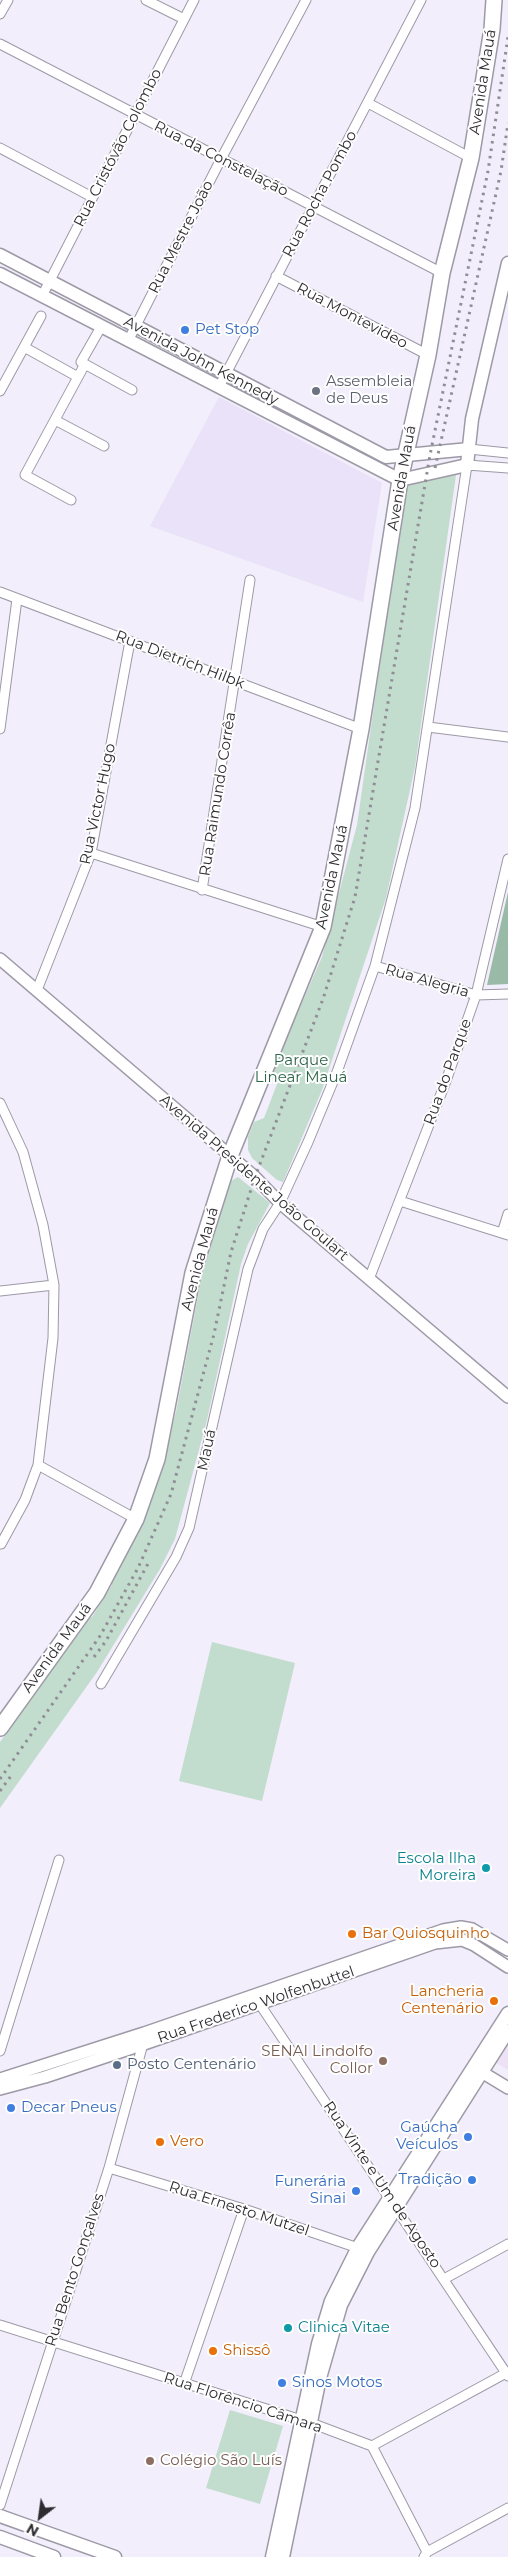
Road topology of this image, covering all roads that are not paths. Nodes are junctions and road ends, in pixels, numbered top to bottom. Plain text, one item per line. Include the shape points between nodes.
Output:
1 (8, 0) edge
2 (146, 0) edge
3 (194, 0) edge
4 (306, 0) edge
5 (420, 0) edge
6 (494, 0) edge
7 (0, 14) edge
8 (184, 19) junction
9 (0, 44) edge
10 (368, 102) junction
11 (135, 115) junction
12 (0, 148) edge
13 (471, 158) junction
14 (220, 159) junction
15 (92, 198) junction
16 (314, 206) junction
17 (0, 255) edge
18 (508, 263) edge
19 (442, 273) junction
20 (0, 274) edge
21 (276, 276) junction
22 (50, 282) junction
23 (42, 296) junction
24 (41, 316) dead end
25 (101, 327) junction
26 (136, 327) junction
27 (128, 341) junction
28 (24, 347) junction
29 (428, 355) junction
30 (85, 364) junction
31 (226, 374) junction
32 (78, 377) junction
33 (219, 387) junction
34 (132, 390) dead end
35 (0, 392) edge
36 (55, 420) junction
37 (104, 446) dead end
38 (468, 449) junction
39 (508, 453) edge
40 (405, 455) junction
41 (467, 465) junction
42 (508, 468) edge
43 (400, 480) junction
44 (72, 500) dead end
45 (250, 580) dead end
46 (0, 592) edge
47 (17, 599) junction
48 (130, 641) junction
49 (236, 681) junction
50 (428, 727) junction
51 (0, 729) edge
52 (361, 729) junction
53 (508, 737) edge
54 (91, 853) junction
55 (508, 859) edge
56 (202, 890) junction
57 (323, 927) junction
58 (0, 959) edge
59 (376, 966) junction
60 (37, 990) junction
61 (508, 994) edge
62 (476, 995) junction
63 (0, 1103) edge
64 (230, 1156) junction
65 (400, 1201) junction
66 (280, 1203) junction
67 (508, 1214) edge
68 (505, 1234) edge
69 (369, 1279) junction
70 (54, 1285) junction
71 (0, 1291) edge
72 (508, 1397) edge
73 (38, 1465) junction
74 (136, 1519) junction
75 (1, 1544) edge
76 (101, 1684) dead end
77 (0, 1728) edge
78 (59, 1860) dead end
79 (508, 1950) edge
80 (363, 1963) junction
81 (508, 1967) edge
82 (257, 2000) junction
83 (508, 2013) edge
84 (508, 2031) edge
85 (144, 2038) junction
86 (0, 2051) edge
87 (67, 2064) junction
88 (478, 2070) junction
89 (0, 2079) edge
90 (508, 2088) edge
91 (0, 2089) edge
92 (109, 2168) junction
93 (393, 2202) junction
94 (244, 2209) junction
95 (508, 2244) edge
96 (363, 2250) junction
97 (444, 2279) junction
98 (0, 2325) edge
99 (52, 2342) junction
100 (508, 2374) edge
101 (184, 2384) junction
102 (306, 2422) junction
103 (372, 2446) junction
104 (0, 2506) edge
105 (508, 2508) edge
106 (0, 2516) edge
107 (283, 2533) junction
108 (0, 2537) edge
109 (426, 2555) edge
110 (54, 2557) edge
111 (115, 2557) edge
112 (272, 2557) edge
113 (283, 2557) edge

1 - 7 street
2 - 8 street
3 - 8 street, Rua Cristóvão Colombo
4 - 14 street, Rua Mestre João
5 - 10 street, Rua Rocha Pombo
6 - 13 main road, Avenida Mauá
8 - 11 street, Rua Cristóvão Colombo
9 - 11 street, Rua da Constelação
10 - 13 street
10 - 16 street, Rua Rocha Pombo
11 - 14 street, Rua da Constelação
11 - 15 street, Rua Cristóvão Colombo
12 - 15 street
13 - 19 main road, Avenida Mauá
14 - 16 street, Rua da Constelação
14 - 26 street, Rua Mestre João
15 - 22 street, Rua Cristóvão Colombo
16 - 19 street, Rua da Constelação
16 - 21 street, Rua Rocha Pombo
17 - 22 main road, Avenida John Kennedy
18 - 38 main road
19 - 29 main road, Avenida Mauá
20 - 23 main road, Avenida John Kennedy
21 - 29 street, Rua Montevideo
21 - 31 street, Rua Rocha Pombo
22 - 23 street, Rua Cristóvão Colombo
22 - 26 main road, Avenida John Kennedy
23 - 25 main road, Avenida John Kennedy
24 - 28 street
25 - 27 main road, Avenida John Kennedy
25 - 30 street via 81,362
26 - 27 street, Rua Mestre João
26 - 31 main road, Avenida John Kennedy
27 - 33 main road, Avenida John Kennedy
28 - 32 street
28 - 35 street
29 - 40 main road, Avenida Mauá
30 - 32 street
30 - 34 street
31 - 33 street, Rua Rocha Pombo
31 - 40 main road, Avenida John Kennedy via 386,457
32 - 36 street
33 - 43 main road, Avenida John Kennedy
36 - 37 street
36 - 44 street via 25,475
38 - 39 street
38 - 40 main road, Avenida John Kennedy
38 - 41 main road
40 - 43 main road, Avenida Mauá
41 - 42 street
41 - 43 main road
41 - 50 street
43 - 52 main road, Avenida Mauá
45 - 49 street, Rua Raimundo Corrêa
46 - 47 street, Rua Dietrich Hilbk
47 - 48 street, Rua Dietrich Hilbk
47 - 51 street
48 - 49 street, Rua Dietrich Hilbk
48 - 54 street, Rua Victor Hugo
49 - 52 street, Rua Dietrich Hilbk
49 - 56 street, Rua Raimundo Corrêa
50 - 53 street
50 - 59 street via 415,808
52 - 57 main road, Avenida Mauá
54 - 56 street
54 - 60 street, Rua Victor Hugo
55 - 62 street, Rua do Parque
56 - 57 street
57 - 64 main road, Avenida Mauá
58 - 60 street, Avenida Presidente João Goulart
59 - 62 street, Rua Alegria
59 - 66 street via 337,1072
60 - 64 street, Avenida Presidente João Goulart
61 - 62 street, Rua Alegria
62 - 65 street, Rua do Parque
63 - 70 street via 23,1152 43,1225
64 - 66 street, Avenida Presidente João Goulart
64 - 74 main road, Avenida Mauá via 194,1273 157,1460
65 - 68 street
65 - 69 street, Rua do Parque
66 - 69 street, Avenida Presidente João Goulart
66 - 76 street, Mauá via 263,1229 248,1269 189,1528 176,1557
67 - 68 street
69 - 72 street, Avenida Presidente João Goulart
70 - 71 street
70 - 73 street via 53,1338
73 - 74 street
73 - 75 street via 25,1500
74 - 77 main road, Avenida Mauá via 97,1593
78 - 86 street
79 - 80 street, Rua Frederico Wolfenbuttel via 472,1929 461,1927 443,1930
80 - 81 street, Rua Frederico Wolfenbuttel via 435,1943 462,1940
80 - 82 street, Rua Frederico Wolfenbuttel
82 - 85 street, Rua Frederico Wolfenbuttel
82 - 93 street, Rua Vinte e Um de Agosto
83 - 88 main road
84 - 88 main road
85 - 87 street, Rua Frederico Wolfenbuttel
85 - 92 street, Rua Bento Gonçalves
87 - 89 street, Rua Frederico Wolfenbuttel
87 - 91 street, Rua Frederico Wolfenbuttel
88 - 90 street
88 - 93 main road
92 - 94 street, Rua Ernesto Mutzel
92 - 99 street, Rua Bento Gonçalves
93 - 96 main road
93 - 97 street, Rua Vinte e Um de Agosto
94 - 96 street, Rua Ernesto Mutzel
94 - 101 street
95 - 97 street
96 - 102 main road via 331,2301
97 - 100 street, Rua Vinte e Um de Agosto
98 - 99 street, Rua Florêncio Câmara
99 - 101 street, Rua Florêncio Câmara
99 - 104 street, Rua Bento Gonçalves
100 - 103 street
101 - 102 street, Rua Florêncio Câmara
102 - 103 street, Rua Florêncio Câmara
102 - 107 main road
103 - 109 street
105 - 109 street
106 - 111 main road
107 - 112 main road
107 - 113 main road
108 - 110 main road

